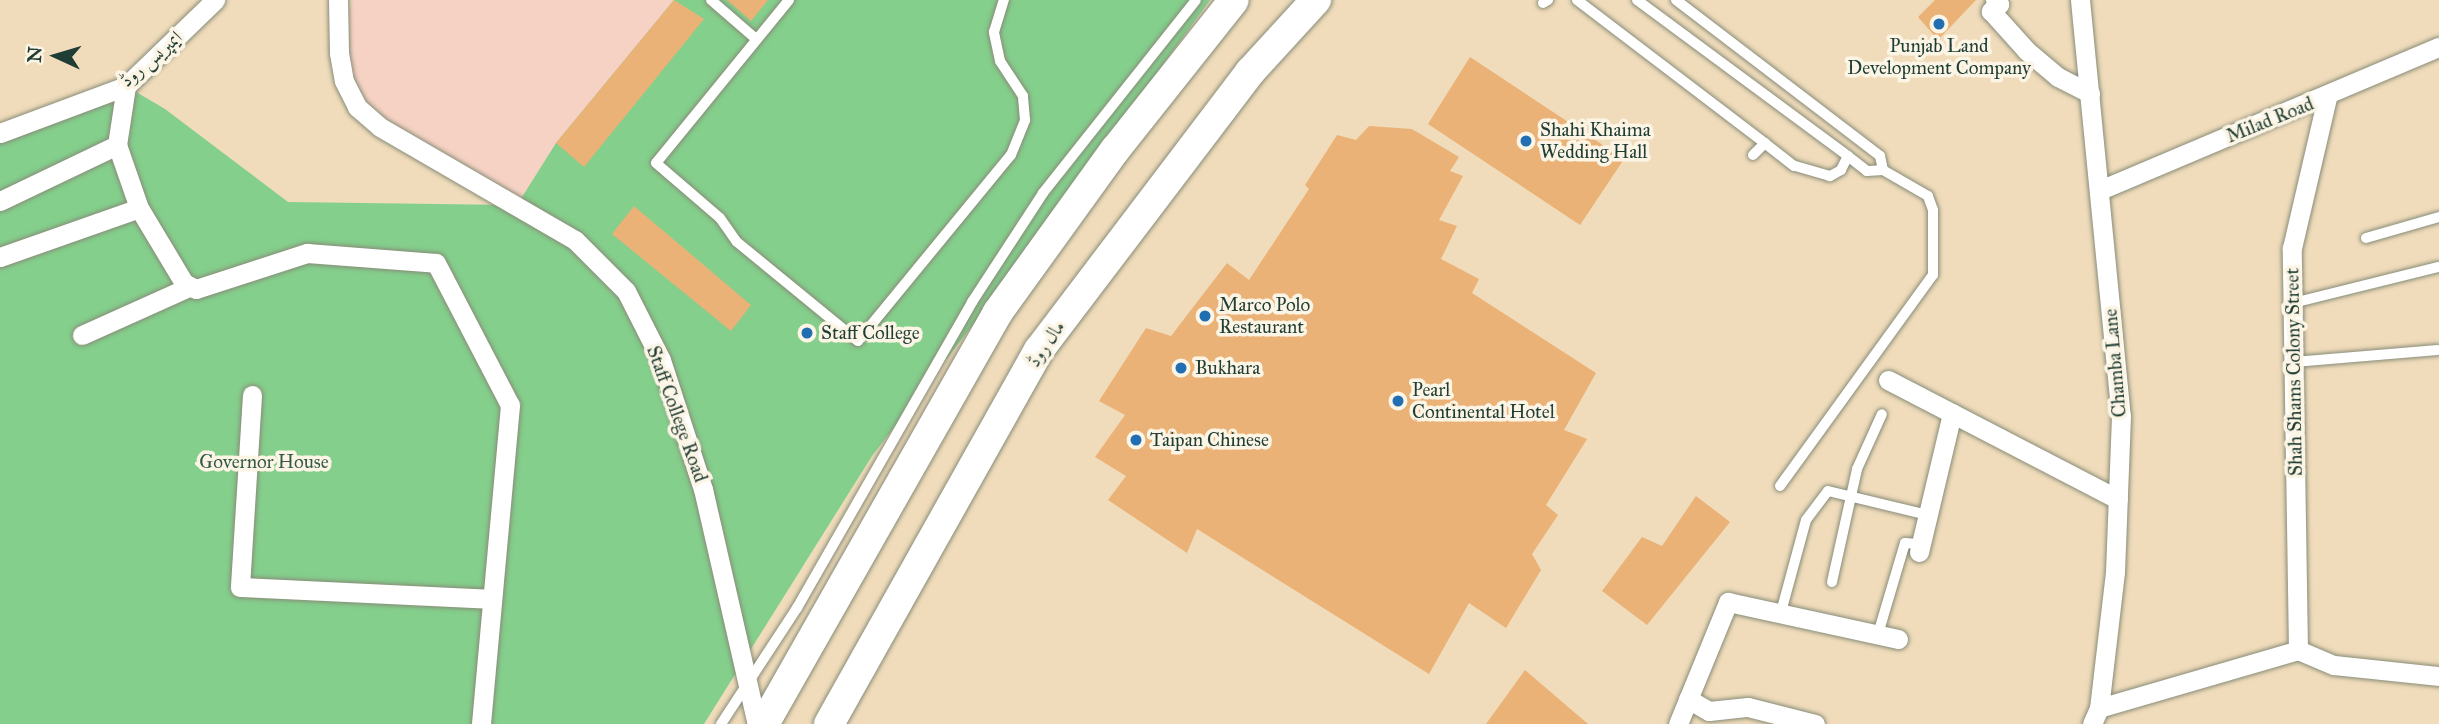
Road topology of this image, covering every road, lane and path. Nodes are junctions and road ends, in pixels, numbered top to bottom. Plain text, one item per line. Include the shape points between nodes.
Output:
1 (215, 0) edge
2 (338, 0) edge
3 (711, 0) edge
4 (789, 0) edge
5 (1004, 0) edge
6 (1196, 0) edge
7 (1234, 0) edge
8 (1316, 0) edge
9 (1577, 0) edge
10 (1637, 0) edge
11 (1676, 0) edge
12 (1996, 0) edge
13 (2080, 0) edge
14 (756, 39) junction
15 (2439, 47) edge
16 (125, 86) junction
17 (2090, 93) junction
18 (2326, 97) junction
19 (0, 133) edge
20 (1765, 143) junction
21 (117, 145) junction
22 (1753, 155) dead end
23 (1848, 156) junction
24 (1882, 170) junction
25 (2100, 190) junction
26 (0, 201) edge
27 (139, 208) junction
28 (2439, 217) edge
29 (2366, 238) dead end
30 (0, 257) edge
31 (2439, 267) edge
32 (189, 287) junction
33 (2293, 303) junction
34 (82, 335) dead end
35 (2437, 350) dead end
36 (2294, 362) junction
37 (1888, 380) dead end
38 (252, 395) dead end
39 (1952, 413) junction
40 (1882, 414) dead end
41 (1780, 486) dead end
42 (1852, 496) junction
43 (2118, 499) junction
44 (1928, 515) junction
45 (1920, 548) joint
46 (1832, 582) dead end
47 (490, 598) junction
48 (1780, 612) junction
49 (1878, 634) junction
50 (1898, 639) dead end
51 (2298, 650) junction
52 (2439, 676) edge
53 (748, 681) junction
54 (1688, 699) junction
55 (1736, 716) edge
56 (2095, 716) edge
57 (1779, 720) edge
58 (481, 724) edge
59 (721, 724) edge
60 (757, 724) edge
61 (764, 724) edge
62 (830, 724) edge
63 (1678, 724) edge
64 (1815, 724) edge

1 - 16 street, ایمپریس روڈ
2 - 53 street, Staff College Road via 339,53 344,81 357,107 380,127 575,240 626,290 661,360 703,489
3 - 14 lane
4 - 14 lane
5 - 14 lane via 994,32 1000,61 1023,96 1025,120 1011,155 858,341 737,242 719,218 656,163
6 - 53 lane via 1043,193 972,302 797,608
7 - 61 main road via 1115,150 998,312
8 - 62 main road, مال روڈ via 1250,72 1039,350
9 - 20 lane
10 - 23 lane
11 - 24 lane via 1880,156
12 - 17 street via 1999,4 1991,11 2027,51 2058,77
13 - 17 street, Chamba Lane
15 - 18 street, Milad Road
16 - 19 street, ایمپریس روڈ
16 - 21 street
17 - 25 street, Chamba Lane
18 - 25 street, Milad Road
18 - 33 street, Shah Shams Colony Street via 2292,248
20 - 22 lane
20 - 23 lane via 1794,166 1816,174 1830,176 1841,170
21 - 26 street
21 - 27 street
23 - 24 lane via 1867,171
24 - 41 lane via 1928,195 1933,210 1933,275
25 - 43 street, Chamba Lane via 2121,416
27 - 30 street
27 - 32 street
28 - 29 lane
31 - 33 lane
32 - 34 street
32 - 47 street via 307,253 436,263 510,405
33 - 36 street, Shah Shams Colony Street
35 - 36 lane
36 - 51 street, Shah Shams Colony Street
37 - 39 street
38 - 47 street via 240,587
39 - 43 street
39 - 44 street
40 - 42 lane via 1857,469
42 - 44 lane
42 - 46 lane
42 - 48 lane via 1828,491 1806,520
43 - 56 street, Chamba Lane via 2115,572
44 - 45 street
45 - 49 lane via 1905,543
47 - 58 street
48 - 49 street
48 - 54 street via 1728,602
49 - 50 street
51 - 52 street via 2334,665
51 - 56 street
53 - 59 lane
53 - 60 street, Staff College Road
54 - 55 street via 1709,711
54 - 63 street
55 - 57 street
57 - 64 street

